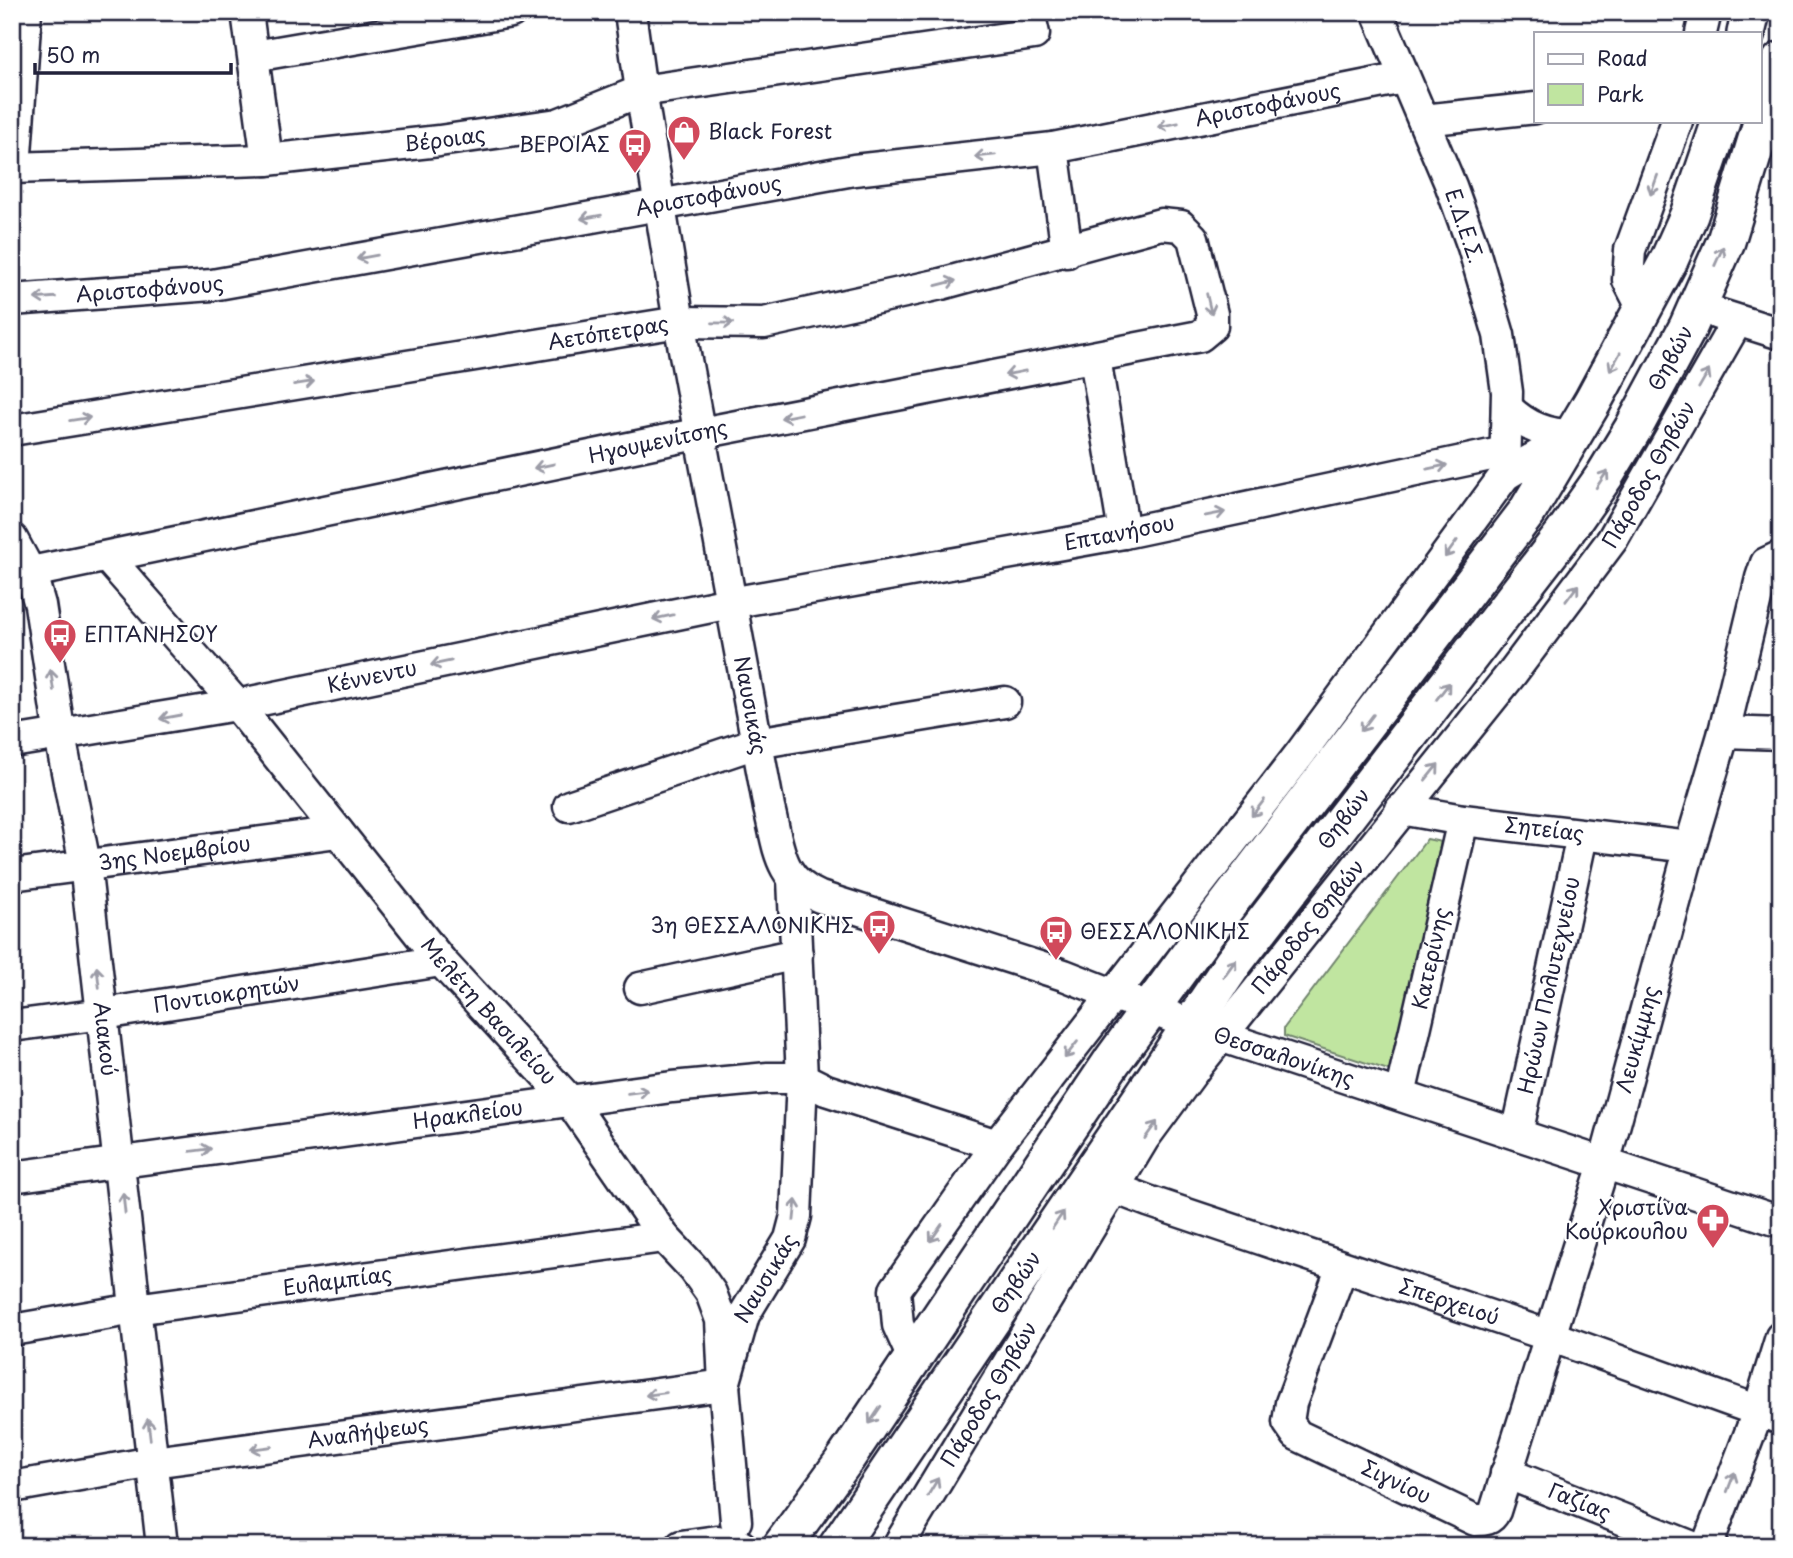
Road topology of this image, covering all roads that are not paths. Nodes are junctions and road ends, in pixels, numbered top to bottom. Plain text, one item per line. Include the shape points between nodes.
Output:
1 (26, 12) edge
2 (247, 12) edge
3 (511, 12) edge
4 (630, 12) edge
5 (1377, 12) edge
6 (1706, 12) edge
7 (1751, 12) edge
8 (1031, 23) edge
9 (1701, 32) edge
10 (1746, 32) edge
11 (254, 56) junction
12 (1781, 61) edge
13 (1403, 78) junction
14 (641, 91) junction
15 (1534, 108) edge
16 (1423, 120) junction
17 (1677, 122) edge
18 (1721, 122) edge
19 (1053, 148) junction
20 (267, 160) junction
21 (14, 168) edge
22 (659, 205) junction
23 (1193, 238) joint
24 (1067, 252) junction
25 (12, 300) edge
26 (1697, 305) junction
27 (1643, 309) junction
28 (1737, 321) junction
29 (679, 322) junction
30 (1781, 334) edge
31 (1095, 358) junction
32 (1507, 408) junction
33 (12, 430) edge
34 (701, 433) junction
35 (1573, 435) junction
36 (1505, 463) junction
37 (1124, 533) junction
38 (12, 539) edge
39 (108, 558) junction
40 (1773, 559) edge
41 (22, 575) edge
42 (730, 603) junction
43 (1004, 702) dead end
44 (237, 705) junction
45 (1724, 732) junction
46 (1781, 734) edge
47 (60, 736) junction
48 (12, 742) edge
49 (756, 743) junction
50 (569, 806) dead end
51 (1401, 810) junction
52 (1463, 820) junction
53 (338, 832) junction
54 (1582, 835) junction
55 (1690, 847) junction
56 (85, 864) junction
57 (12, 875) edge
58 (793, 878) junction
59 (797, 954) junction
60 (441, 961) junction
61 (640, 988) dead end
62 (1112, 996) junction
63 (1152, 1010) junction
64 (103, 1014) junction
65 (12, 1026) edge
66 (1205, 1030) junction
67 (802, 1078) junction
68 (1400, 1095) junction
69 (570, 1101) junction
70 (1517, 1134) junction
71 (997, 1145) junction
72 (119, 1161) junction
73 (1604, 1164) junction
74 (12, 1177) edge
75 (1114, 1188) junction
76 (1781, 1222) edge
77 (664, 1237) junction
78 (1342, 1267) junction
79 (135, 1310) junction
80 (12, 1330) edge
81 (1550, 1336) junction
82 (1781, 1337) edge
83 (913, 1358) junction
84 (724, 1385) junction
85 (1769, 1415) edge
86 (153, 1462) junction
87 (1506, 1473) junction
88 (12, 1487) edge
89 (1496, 1511) joint
90 (738, 1534) edge
91 (162, 1546) edge
92 (681, 1546) edge
93 (782, 1546) edge
94 (838, 1546) edge
95 (898, 1546) edge
96 (1690, 1546) edge
97 (1707, 1546) edge

1 - 21 street
2 - 11 street
3 - 11 street
4 - 14 street, Ναυσικάς
5 - 13 street, Ε.Δ.Ε.Σ.
6 - 9 street
7 - 10 main road
8 - 14 street, Βέροιας
11 - 20 street
26 -> 12 main road, Θηβών via 1726,241
13 - 16 street, Ε.Δ.Ε.Σ.
13 -> 19 street, Αριστοφάνους
14 - 20 street, Βέροιας via 558,124
14 - 22 street, Ναυσικάς
15 - 16 street
16 - 32 street, Ε.Δ.Ε.Σ. via 1462,216 1490,304 1503,358
17 -> 27 street via 1630,250 1628,280
18 - 27 main road, Θηβών via 1689,215
19 -> 22 street, Αριστοφάνους via 854,170
19 - 24 street
20 - 21 street, Βέροιας
22 -> 25 street, Αριστοφάνους via 212,285
22 - 29 street, Ναυσικάς
23 - 24 street, Αετόπετρας via 1181,226 1161,224
23 -> 31 street, Ηγουμενίτσης via 1212,326 1200,336
29 -> 24 street, Αετόπετρας via 764,323
26 - 28 street
66 -> 26 main road, Θηβών via 1234,962 1605,475
27 -> 35 main road, Θηβών
28 - 30 street
51 -> 28 street, Πάροδος Θηβών via 1612,540
33 -> 29 street, Αετόπετρας
29 - 34 street, Ναυσικάς
31 -> 34 street, Ηγουμενίτσης
31 - 37 street
32 - 35 street via 1539,430
32 - 36 street, Ε.Δ.Ε.Σ.
34 -> 39 street, Ηγουμενίτσης
34 - 42 street, Ναυσικάς
35 - 36 street
35 -> 63 main road, Θηβών via 1527,512
37 -> 36 street, Επτανήσου
36 -> 62 street via 1300,754
37 - 42 street, Επτανήσου
38 - 41 street, Αιακού
39 - 41 street, Ηγουμενίτσης
39 - 44 street, Μελέτη Βασιλείου
40 - 45 street, Λευκίμμης
47 -> 41 street, Αιακού via 40,605
42 -> 44 street, Κέννεντυ
42 - 49 street, Ναυσικάς
43 - 49 street
44 -> 47 street, Κέννεντυ
44 - 53 street, Μελέτη Βασιλείου
45 - 46 street
45 - 55 street, Λευκίμμης
47 - 48 street, Κέννεντυ
47 - 56 street, Αιακού
49 - 50 street
49 - 58 street, Ναυσικάς via 777,845
51 - 52 street, Σητείας
51 - 66 street, Πάροδος Θηβών via 1265,984
52 - 54 street, Σητείας
52 - 68 street, Κατερίνης
53 - 56 street, 3ης Νοεμβρίου
53 - 60 street, Μελέτη Βασιλείου
54 - 55 street, Σητείας
54 - 70 street, Ηρώων Πολυτεχνείου
55 - 73 street, Λευκίμμης
56 - 57 street, 3ης Νοεμβρίου
64 -> 56 street, Αιακού
58 - 59 street, Ναυσικάς
58 - 62 street, Θεσσαλονίκης via 803,890 820,897 1033,965
59 - 61 street
59 - 67 street, Ναυσικάς
60 - 64 street, Ποντιοκρητών
60 - 69 street, Μελέτη Βασιλείου
62 - 63 street, Θεσσαλονίκης
62 -> 71 street
63 - 66 street, Θεσσαλονίκης
63 - 83 main road, Θηβών
64 - 65 street, Ποντιοκρητών
64 - 72 street, Αιακού
66 - 68 street, Θεσσαλονίκης
75 -> 66 street, Πάροδος Θηβών
94 -> 66 main road, Θηβών
69 -> 67 street, Ηρακλείου via 672,1087
67 - 71 street, Ηρακλείου via 826,1090
84 -> 67 street, Ναυσικάς via 744,1315 790,1239 796,1216
68 - 70 street, Θεσσαλονίκης
72 -> 69 street, Ηρακλείου
69 - 77 street, Μελέτη Βασιλείου
70 - 73 street, Θεσσαλονίκης
71 -> 83 street via 895,1290 898,1325
72 - 74 street, Ηρακλείου
79 -> 72 street, Αιακού
73 - 76 street, Θεσσαλονίκης
73 - 81 street, Λευκίμμης
75 - 78 street, Σπερχειού
95 -> 75 street, Πάροδος Θηβών
77 - 79 street, Ευλαμπίας
77 - 84 street, Μελέτη Βασιλείου via 694,1269 718,1309
78 - 81 street, Σπερχειού
78 - 89 street, Σιγνίου via 1288,1422 1297,1435 1475,1520 1486,1520
79 - 80 street, Ευλαμπίας
86 -> 79 street, Αιακού
81 - 85 street, Σπερχειού
81 - 87 street, Λευκίμμης
82 - 85 street
83 -> 93 main road, Θηβών
84 -> 86 street, Αναλήψεως
84 - 90 street, Μελέτη Βασιλείου
97 -> 85 street
86 - 88 street, Αναλήψεως
86 - 91 street, Αιακού
87 - 89 street, Λευκίμμης
87 - 96 street, Γαζίας
90 - 92 street

